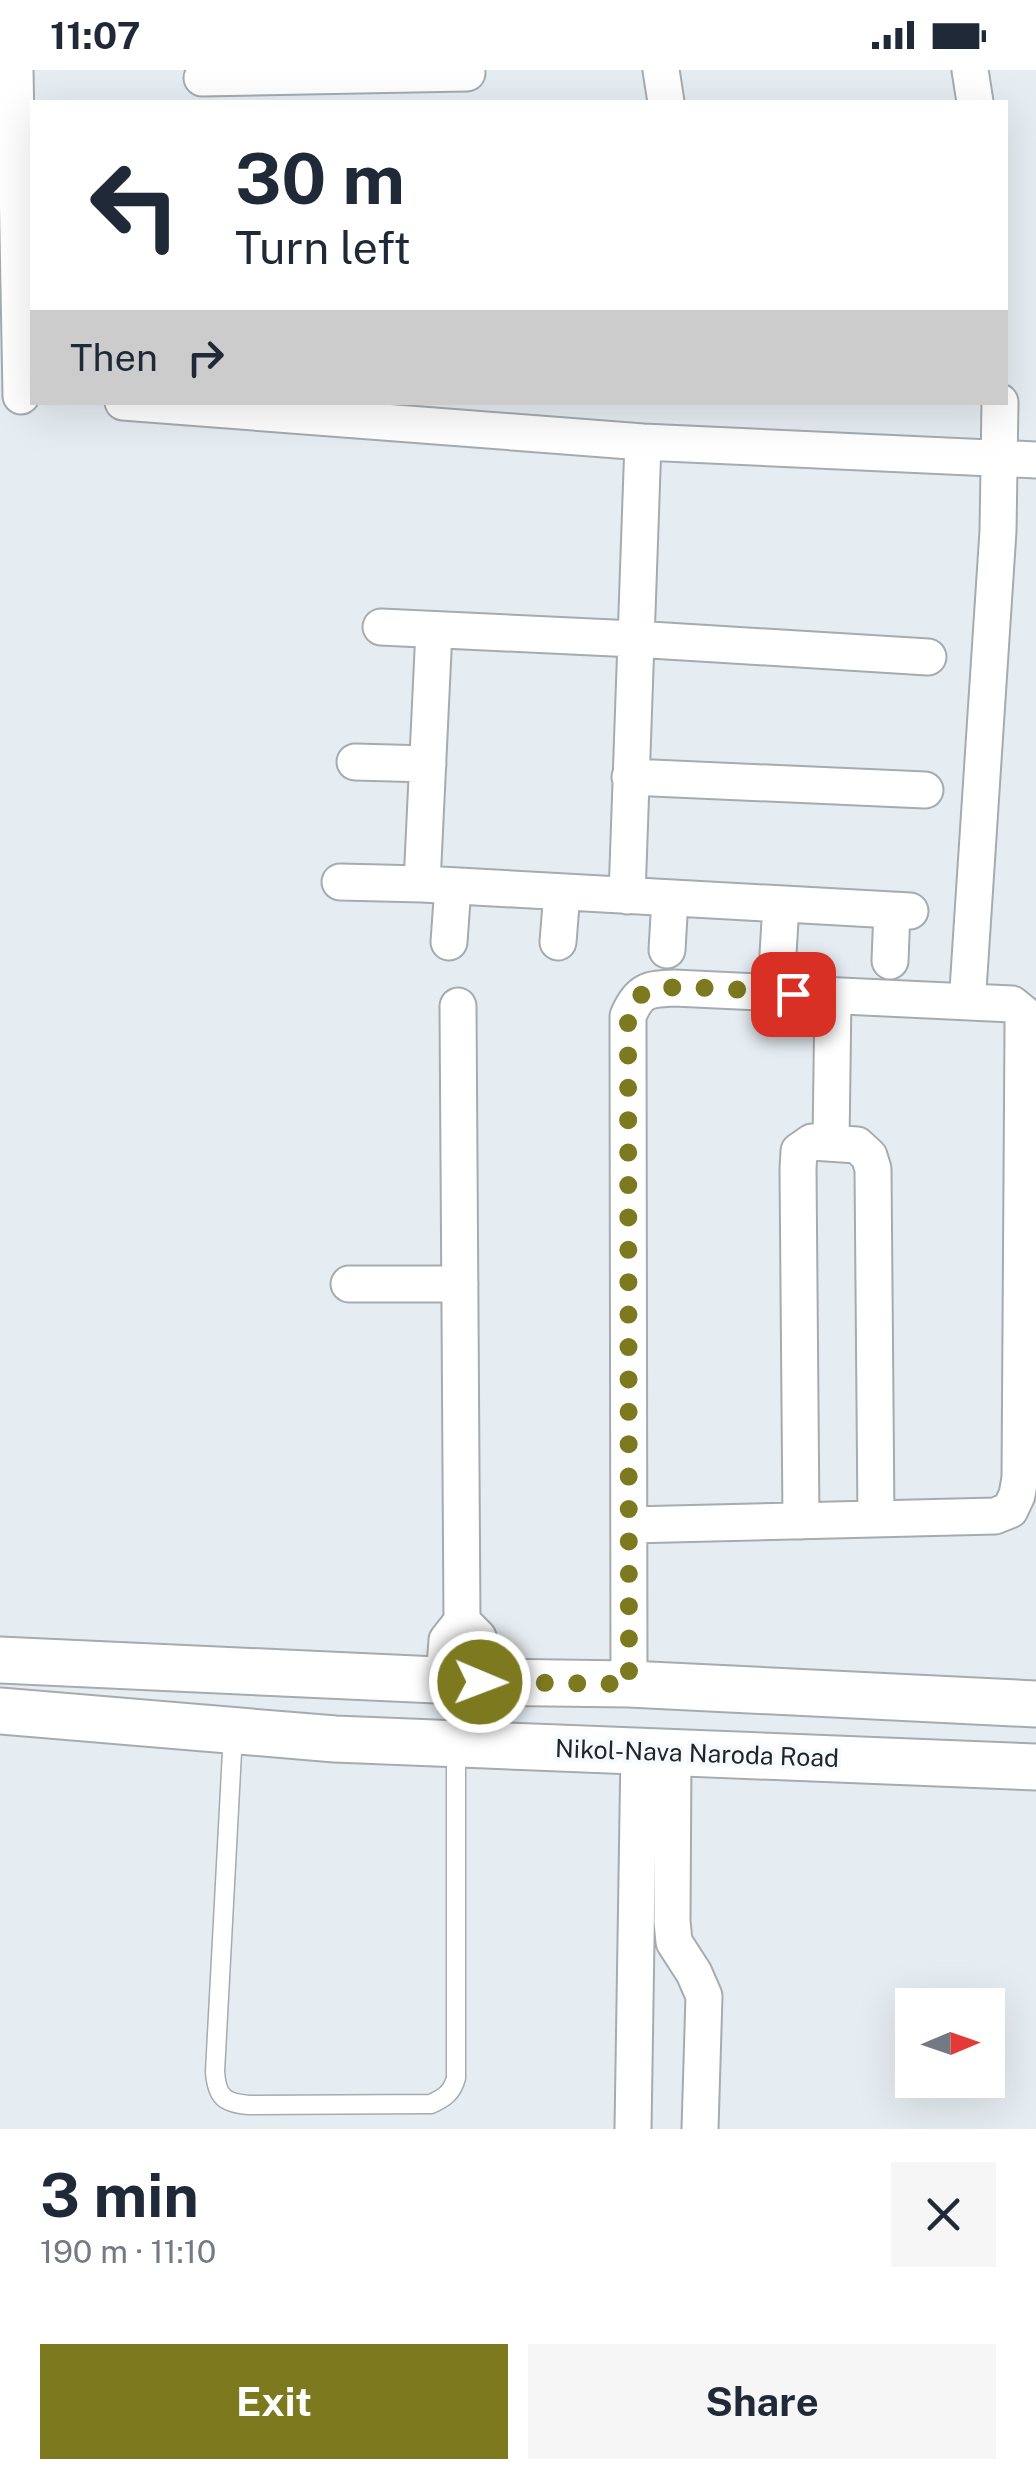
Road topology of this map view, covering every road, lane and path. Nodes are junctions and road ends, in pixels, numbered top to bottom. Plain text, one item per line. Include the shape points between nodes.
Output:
1 (14, 70) edge
2 (661, 70) edge
3 (970, 70) edge
4 (466, 73) dead end
5 (202, 84) edge
6 (666, 100) edge
7 (974, 100) edge
8 (18, 396) edge
9 (204, 405) edge
10 (1000, 405) edge
11 (642, 442) junction
12 (999, 457) junction
13 (1036, 460) edge
14 (381, 627) dead end
15 (434, 630) junction
16 (634, 639) junction
17 (928, 658) dead end
18 (355, 762) dead end
19 (428, 764) junction
20 (630, 778) junction
21 (926, 790) dead end
22 (340, 882) dead end
23 (438, 885) junction
24 (562, 892) junction
25 (626, 896) junction
26 (670, 898) junction
27 (781, 904) junction
28 (449, 942) dead end
29 (558, 942) dead end
30 (667, 950) dead end
31 (778, 954) dead end
32 (890, 961) dead end
33 (968, 990) dead end
34 (833, 996) junction
35 (458, 1006) dead end
36 (832, 1143) junction
37 (349, 1284) dead end
38 (460, 1284) junction
39 (876, 1519) junction
40 (801, 1521) junction
41 (630, 1525) junction
42 (0, 1660) edge
43 (462, 1681) junction
44 (629, 1684) junction
45 (1036, 1704) edge
46 (0, 1711) edge
47 (233, 1730) junction
48 (467, 1744) junction
49 (656, 1752) junction
50 (1036, 1767) edge
51 (636, 1956) junction
52 (683, 1956) junction
53 (633, 2129) edge
54 (700, 2129) edge

1 - 8 street
2 - 6 street
3 - 7 street
4 - 5 street
9 - 11 street
10 - 12 street
11 - 12 street
11 - 16 street
12 - 13 street
12 - 33 street
14 - 15 street
15 - 16 street
15 - 19 street
16 - 17 street
16 - 20 street
18 - 19 street
19 - 23 street
20 - 21 street
20 - 25 street
22 - 23 street
23 - 24 street
23 - 28 street
24 - 25 street
24 - 29 street
25 - 26 street
26 - 27 street
26 - 30 street
27 - 31 street
27 - 32 street via 901,910
34 - 36 street
34 - 39 street via 1012,1004 1023,1012 1017,1496 1010,1510 995,1516
34 - 41 street via 651,989 635,1000 628,1016
35 - 38 street
36 - 39 street via 857,1145 873,1170
36 - 40 street via 812,1142 799,1151
37 - 38 street
38 - 43 street via 462,1621 445,1646
39 - 40 street
40 - 41 street
41 - 44 street
42 - 43 street
43 - 44 street
43 - 48 street
44 - 45 street
46 - 47 street, Nikol-Nava Naroda Road
47 - 48 street, Nikol-Nava Naroda Road
47 - 48 lane via 215,2072 224,2098 250,2105 430,2104 453,2089
48 - 49 street, Nikol-Nava Naroda Road
49 - 50 street, Nikol-Nava Naroda Road
49 - 51 street
49 - 52 street via 674,1942
51 - 52 street
51 - 53 street
52 - 54 street via 704,1996

